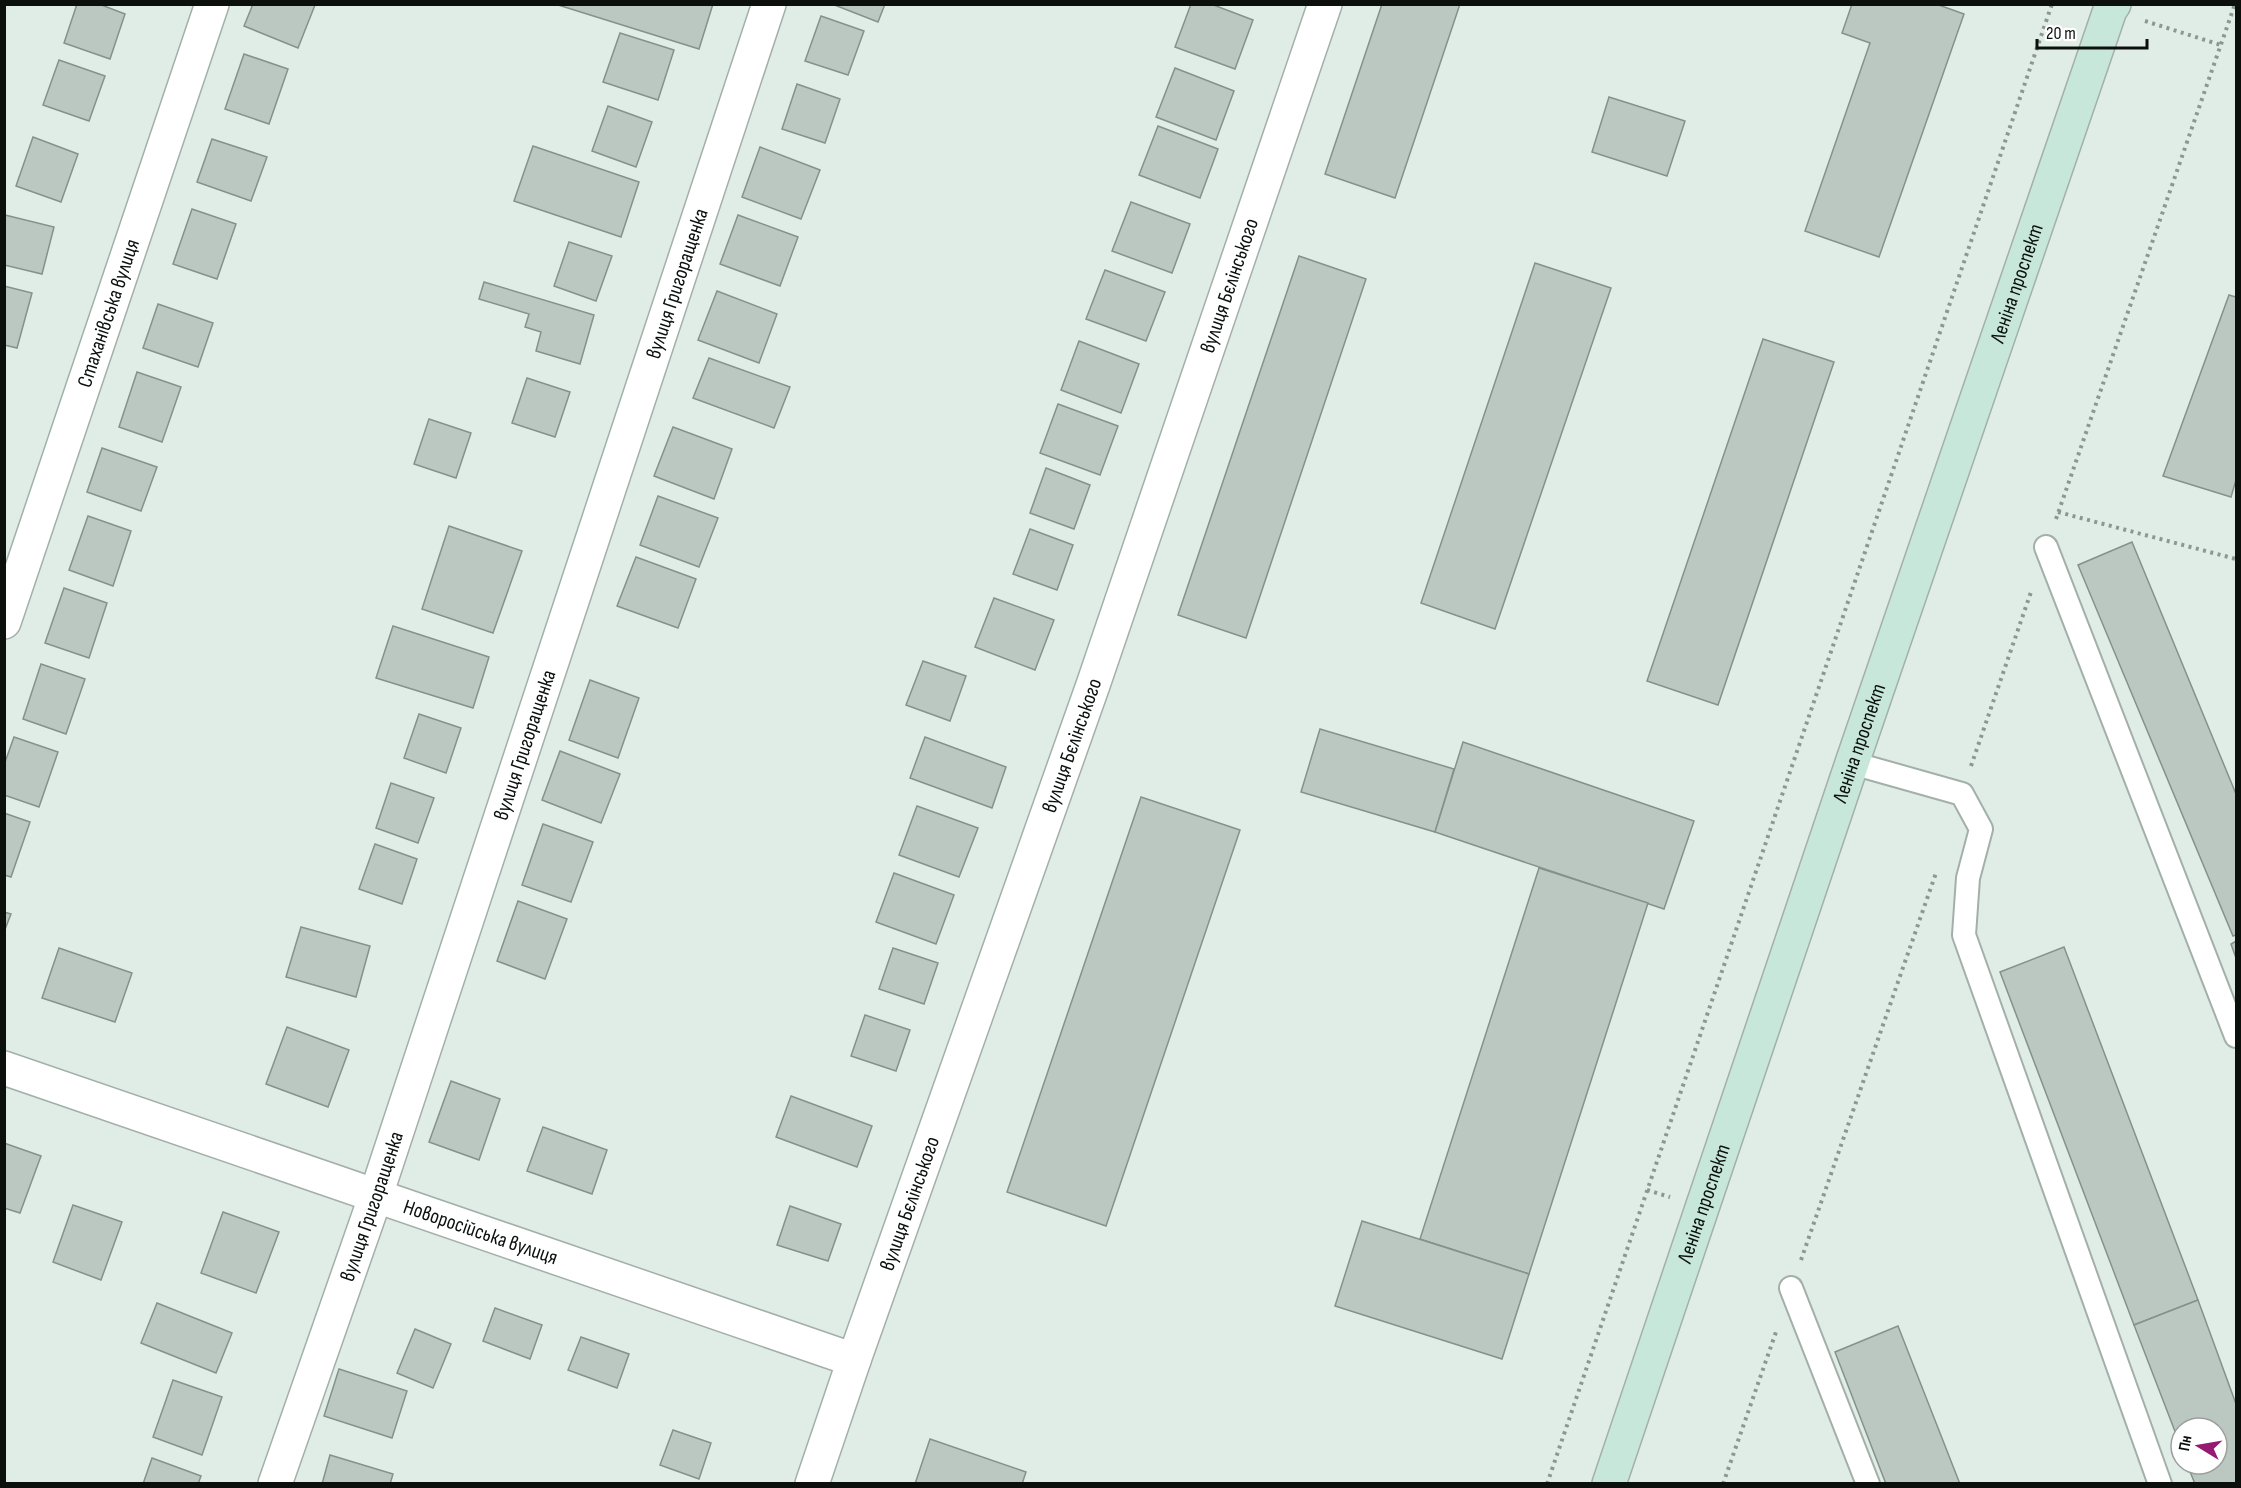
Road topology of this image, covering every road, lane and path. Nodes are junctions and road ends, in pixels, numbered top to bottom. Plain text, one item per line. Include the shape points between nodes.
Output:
1 (212, 4) edge
2 (769, 4) edge
3 (1324, 4) edge
4 (2052, 4) edge
5 (2235, 4) edge
6 (2112, 7) edge
7 (2222, 45) junction
8 (2058, 512) junction
9 (2046, 547) junction
10 (2236, 559) edge
11 (4, 622) edge
12 (1852, 763) junction
13 (1962, 794) junction
14 (1938, 865) dead end
15 (2236, 1036) edge
16 (4, 1068) edge
17 (376, 1195) junction
18 (1791, 1288) junction
19 (854, 1360) junction
20 (275, 1484) edge
21 (812, 1484) edge
22 (1547, 1484) edge
23 (1609, 1484) edge
24 (1723, 1484) edge
25 (1868, 1484) edge
26 (2160, 1484) edge

1 - 11 street, Стаханівська вулиця
2 - 17 street, вулиця Григоращенка
3 - 19 street, вулиця Бєлінського via 1093,685
4 - 22 path
5 - 7 path
6 - 7 path
6 - 12 main road, Леніна проспект
7 - 8 path
8 - 9 path
8 - 10 path
9 - 13 path
9 - 15 lane
12 - 13 lane
12 - 23 main road, Леніна проспект
13 - 26 lane via 1981,829 1968,878 1964,935
14 - 18 path
16 - 17 street, Новоросійська вулиця
17 - 19 street, Новоросійська вулиця
17 - 20 street, вулиця Григоращенка
18 - 24 path
18 - 25 lane
19 - 21 street, вулиця Бєлінського

